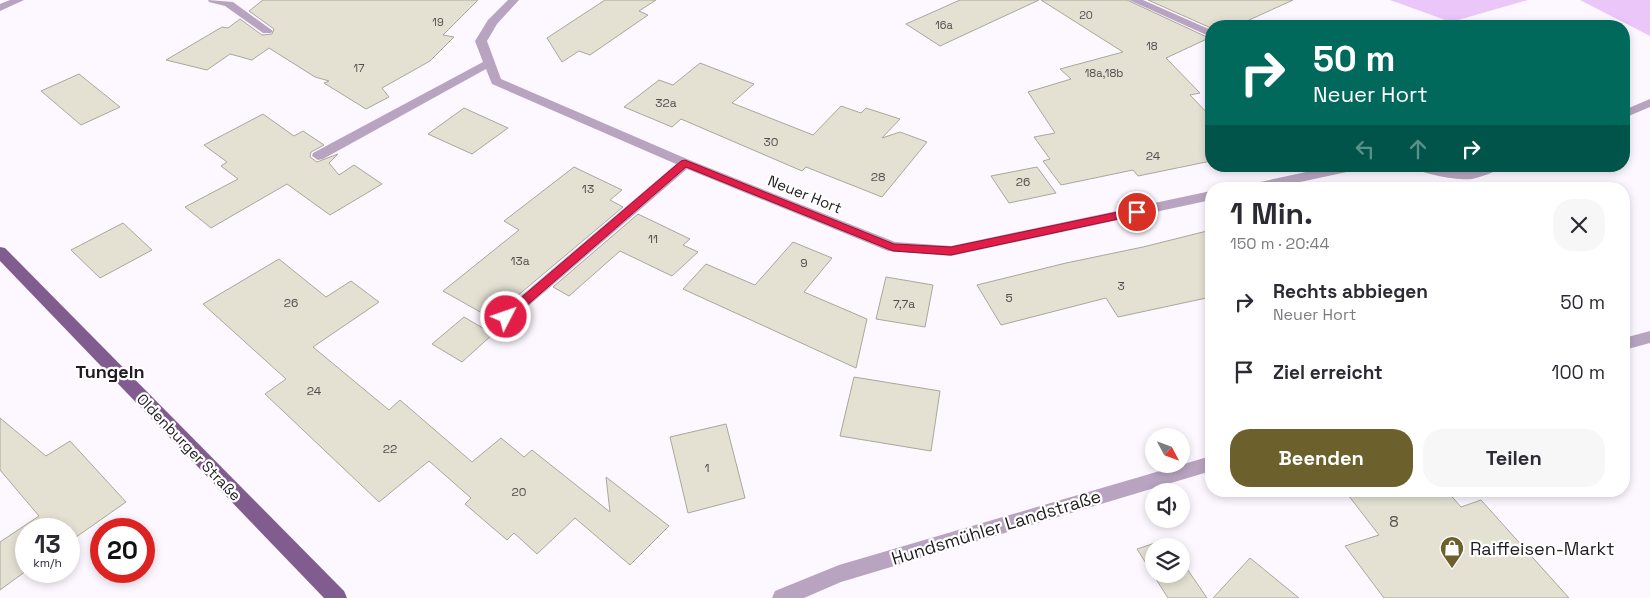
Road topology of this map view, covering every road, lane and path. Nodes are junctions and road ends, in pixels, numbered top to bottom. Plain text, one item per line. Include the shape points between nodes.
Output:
1 (19, 0) edge
2 (213, 0) edge
3 (514, 0) edge
4 (1134, 0) edge
5 (0, 8) edge
6 (267, 31) dead end
7 (1205, 31) edge
8 (489, 62) junction
9 (1650, 103) edge
10 (1630, 111) edge
11 (318, 156) dead end
12 (685, 163) junction
13 (1327, 172) edge
14 (1448, 172) edge
15 (1479, 172) edge
16 (1279, 182) edge
17 (1205, 197) edge
18 (0, 252) edge
19 (506, 317) dead end
20 (1650, 337) edge
21 (1630, 342) edge
22 (1205, 465) edge
23 (336, 598) edge
24 (782, 598) edge

1 - 5 street
2 - 6 street via 229,4
3 - 8 street, Neuer Hort via 492,22 481,41
4 - 7 street
8 - 11 street
8 - 12 street, Neuer Hort via 496,81
9 - 10 street
12 - 17 street, Neuer Hort via 893,248 951,251
12 - 19 street
13 - 16 street
14 - 15 street via 1470,175
18 - 23 main road, Oldenburger Straße
20 - 21 street
22 - 24 street, Hundsmühler Landstraße via 839,574

